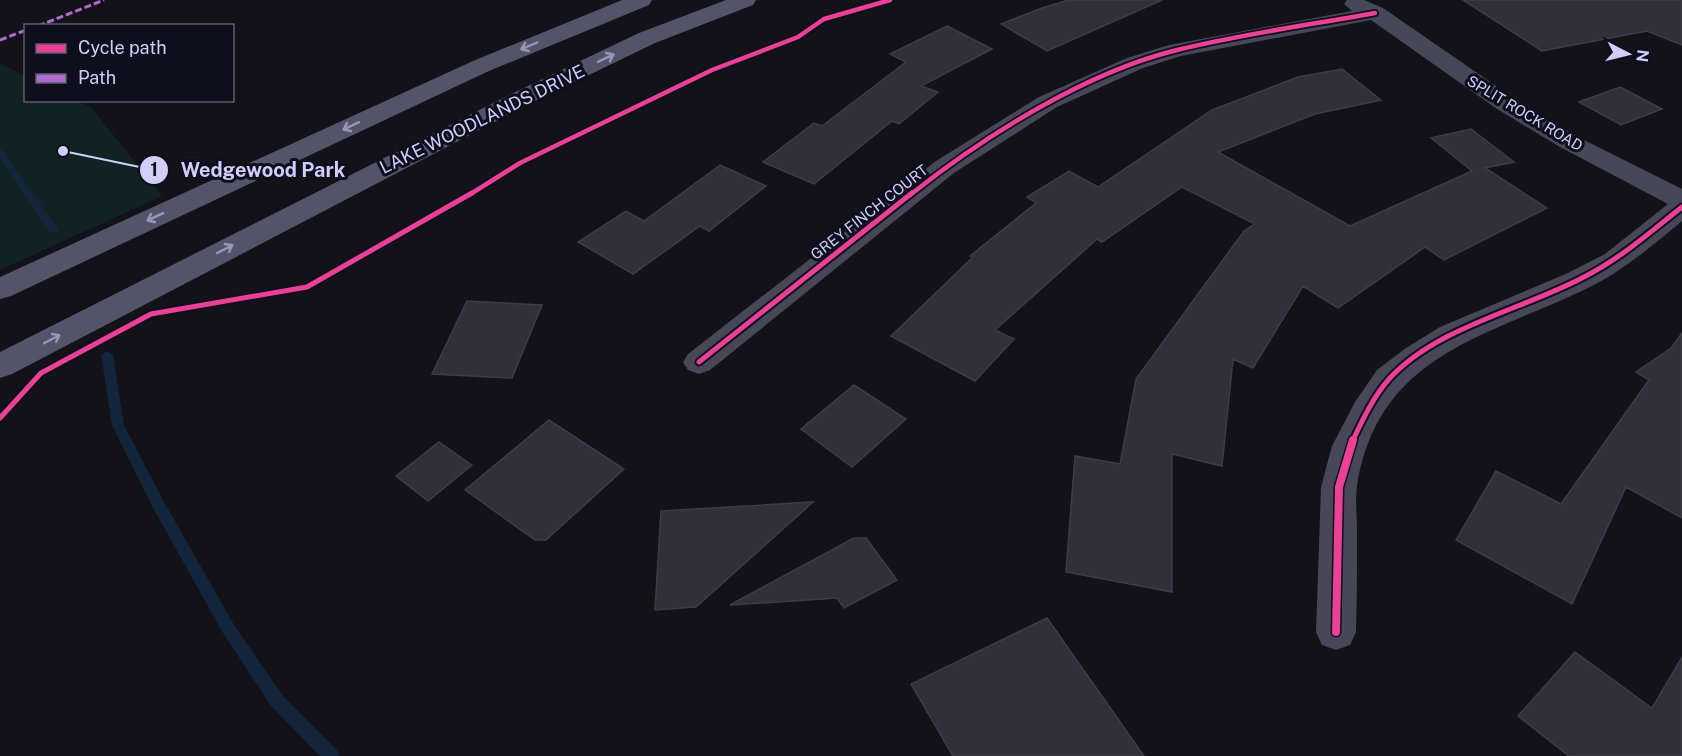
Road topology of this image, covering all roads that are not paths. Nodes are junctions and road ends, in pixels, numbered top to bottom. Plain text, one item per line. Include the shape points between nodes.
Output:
1 (641, 0) edge
2 (745, 0) edge
3 (1345, 0) edge
4 (1371, 7) edge
5 (1682, 200) edge
6 (1682, 207) edge
7 (0, 289) edge
8 (699, 362) dead end
9 (0, 366) edge
10 (1336, 632) dead end

1 -> 7 main road via 481,66
9 -> 2 main road, LAKE WOODLANDS DRIVE via 520,99 647,38
3 - 4 street, SPLIT ROCK ROAD
4 - 5 street, SPLIT ROCK ROAD via 1431,54 1506,104 1569,142
4 - 8 street, GREY FINCH COURT via 1177,50 1135,63 1048,102 945,168
6 - 10 street via 1615,261 1451,335 1389,380 1367,411 1350,446 1339,487

